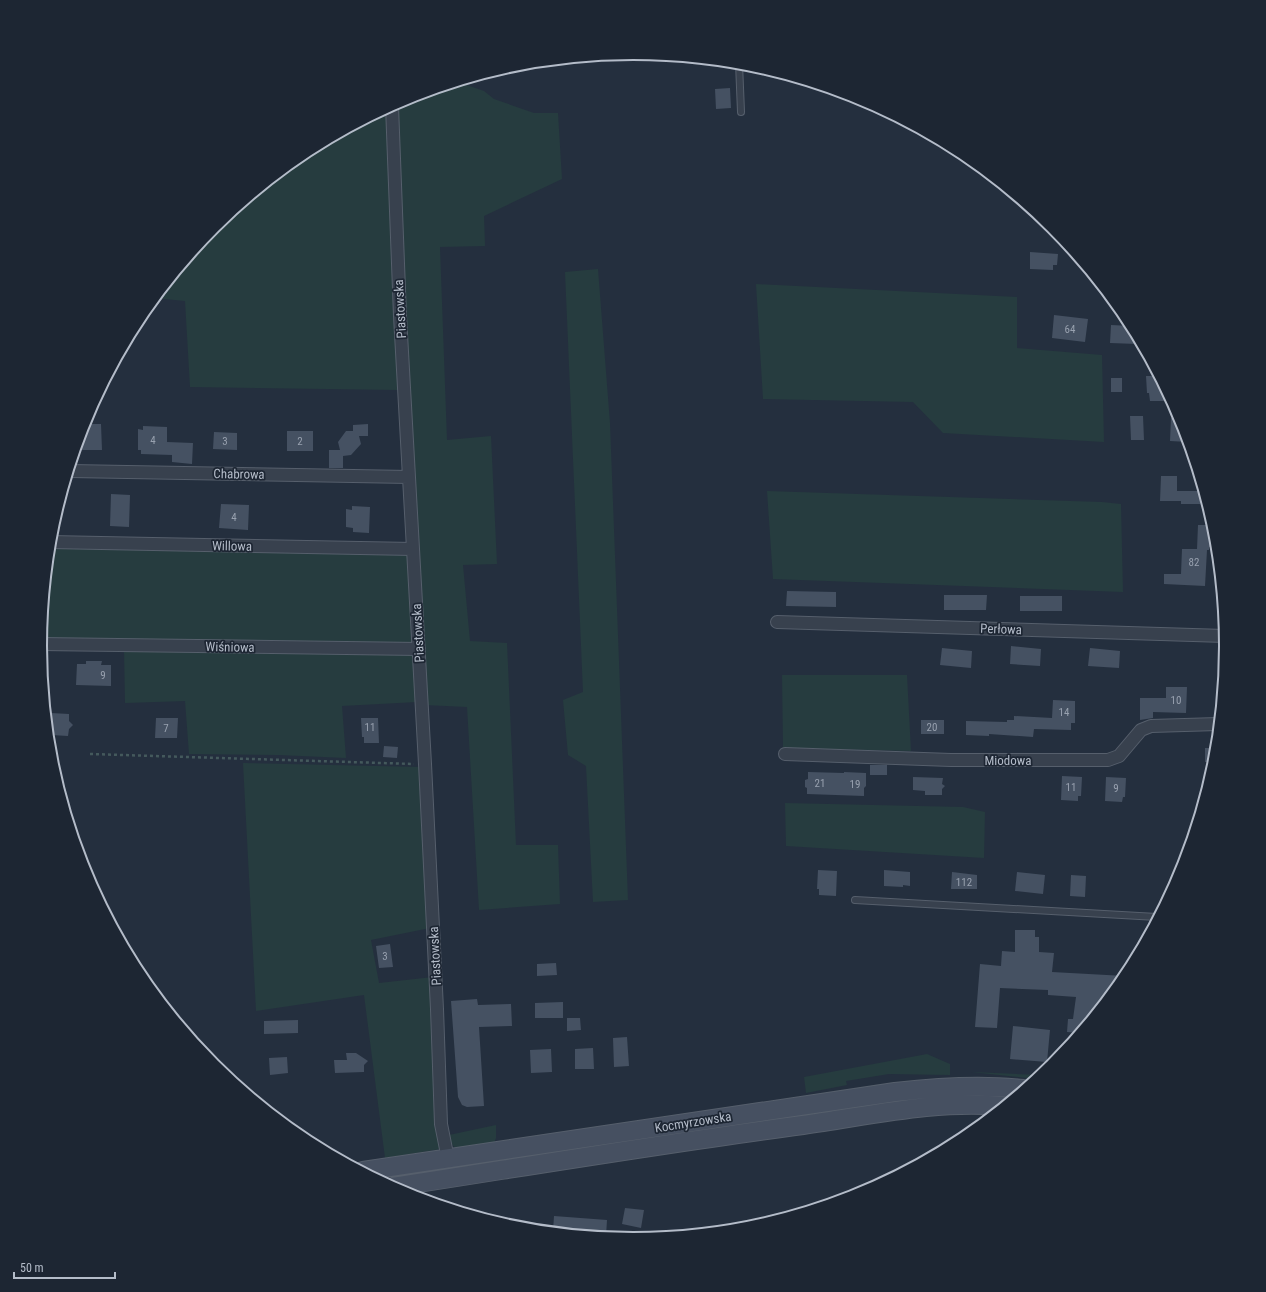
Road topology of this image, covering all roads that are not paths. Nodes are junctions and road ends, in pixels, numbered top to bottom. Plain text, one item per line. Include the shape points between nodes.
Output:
1 (739, 70) edge
2 (392, 112) edge
3 (741, 112) dead end
4 (74, 471) edge
5 (409, 477) junction
6 (56, 542) edge
7 (413, 549) junction
8 (777, 622) dead end
9 (1219, 636) edge
10 (47, 644) edge
11 (419, 650) junction
12 (1214, 724) edge
13 (785, 754) dead end
14 (854, 900) dead end
15 (1152, 917) edge
16 (1016, 1089) edge
17 (996, 1106) edge
18 (448, 1160) junction
19 (370, 1170) edge
20 (405, 1185) edge

1 - 3 lane
2 - 5 street, Piastowska
4 - 5 street, Chabrowa
5 - 7 street, Piastowska
6 - 7 street, Willowa
7 - 11 street, Piastowska
8 - 9 street, Perłowa
10 - 11 street, Wiśniowa
11 - 18 street, Piastowska via 441,1124
12 - 13 street, Miodowa via 1151,726 1141,730 1119,756 1108,760 951,760
14 - 15 lane
16 - 18 main road, Kocmyrzowska via 969,1086 895,1092
17 - 20 main road, Kocmyrzowska via 920,1108
18 - 19 main road, Kocmyrzowska

